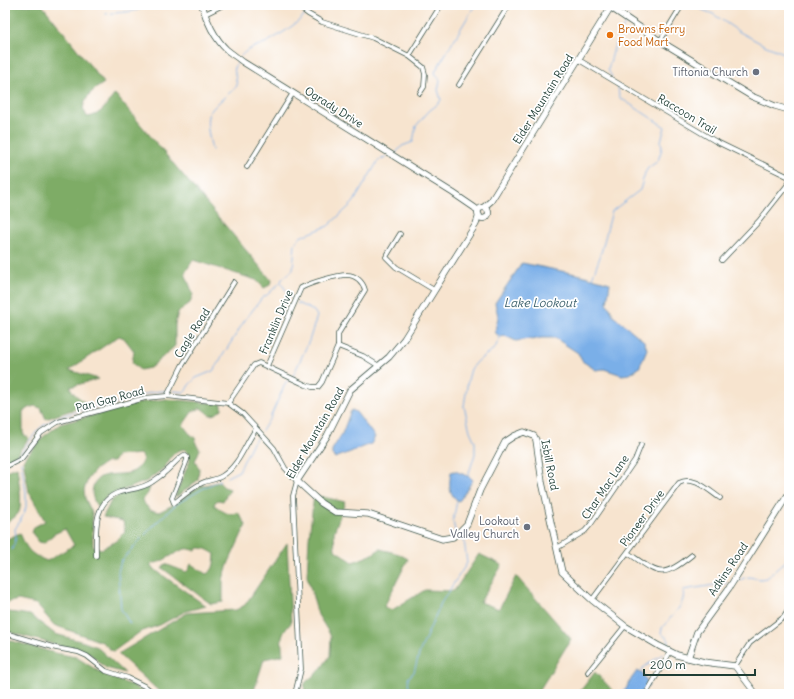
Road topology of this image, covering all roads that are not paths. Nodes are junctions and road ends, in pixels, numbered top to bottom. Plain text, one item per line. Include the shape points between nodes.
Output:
1 (202, 5) edge
2 (223, 5) edge
3 (296, 5) edge
4 (441, 5) edge
5 (509, 5) edge
6 (682, 5) edge
7 (609, 6) edge
8 (205, 14) junction
9 (660, 41) junction
10 (409, 56) junction
11 (579, 60) junction
12 (458, 85) dead end
13 (293, 93) junction
14 (420, 93) dead end
15 (789, 110) edge
16 (246, 168) dead end
17 (789, 177) edge
18 (789, 183) edge
19 (491, 201) junction
20 (480, 211) junction
21 (489, 211) junction
22 (400, 234) dead end
23 (722, 260) dead end
24 (234, 282) dead end
25 (434, 290) junction
26 (338, 346) junction
27 (267, 366) junction
28 (379, 366) junction
29 (167, 396) junction
30 (228, 402) junction
31 (256, 429) junction
32 (642, 446) dead end
33 (5, 467) edge
34 (297, 481) junction
35 (789, 493) edge
36 (720, 498) dead end
37 (557, 548) junction
38 (628, 553) junction
39 (692, 554) dead end
40 (96, 556) dead end
41 (592, 600) junction
42 (789, 609) edge
43 (625, 626) junction
44 (5, 633) edge
45 (670, 652) junction
46 (688, 658) junction
47 (735, 666) junction
48 (588, 672) dead end
49 (155, 694) edge
50 (295, 694) edge
51 (646, 694) edge
52 (756, 694) edge

1 - 8 street, Ogrady Drive
2 - 8 street
3 - 10 street via 322,22 373,38
4 - 10 street
5 - 12 street
6 - 9 street
7 - 9 street
7 - 11 street, Elder Mountain Road
8 - 13 street, Ogrady Drive via 217,38 228,50
9 - 15 street via 751,96
10 - 14 street via 423,67 424,86
11 - 17 street, Raccoon Trail via 712,140
11 - 19 street, Elder Mountain Road
13 - 16 street
13 - 20 street, Ogrady Drive
18 - 23 street via 759,221
19 - 20 street, Elder Mountain Road
19 - 21 street, Elder Mountain Road
20 - 21 street via 487,208
20 - 21 street, Elder Mountain Road via 488,216
20 - 25 street, Elder Mountain Road via 476,224
22 - 25 street via 386,257 396,267
24 - 29 street, Cagle Road via 182,366
25 - 28 street, Elder Mountain Road via 404,338
26 - 27 street via 322,382 316,387 306,385
26 - 27 street, Franklin Drive via 338,334 365,290 364,284 356,277 348,275 301,288
26 - 28 street
27 - 30 street, Franklin Drive via 259,363 254,365
28 - 34 street, Elder Mountain Road via 350,390 327,436
29 - 30 street, Pan Gap Road
29 - 33 street, Pan Gap Road via 145,398 58,422 42,433 21,459
30 - 31 street
31 - 34 street via 274,448 285,468
31 - 40 street via 241,456 228,471 222,476 202,483 174,503 172,498 187,460 184,455 152,482 111,497 104,503 97,516
32 - 37 street, Char Mac Lane via 591,524 584,532
34 - 37 street, Isbill Road via 335,512 368,514 442,539 453,537 467,524 480,490 505,442 524,432 530,433 536,440 542,482
34 - 50 street, Elder Mountain Road via 293,496 301,669
35 - 46 street, Adkins Road via 729,588 697,632
36 - 38 street, Pioneer Drive via 695,482 688,480 679,483
37 - 41 street, Isbill Road via 562,572
38 - 39 street via 654,570 662,572 677,566
38 - 41 street, Pioneer Drive
41 - 43 street, Isbill Road
42 - 47 street via 784,617 750,643
43 - 45 street, Isbill Road
43 - 48 street
44 - 49 street via 78,652 106,671 128,678
45 - 46 street, Isbill Road
45 - 51 street
46 - 47 street, Isbill Road
47 - 52 street

